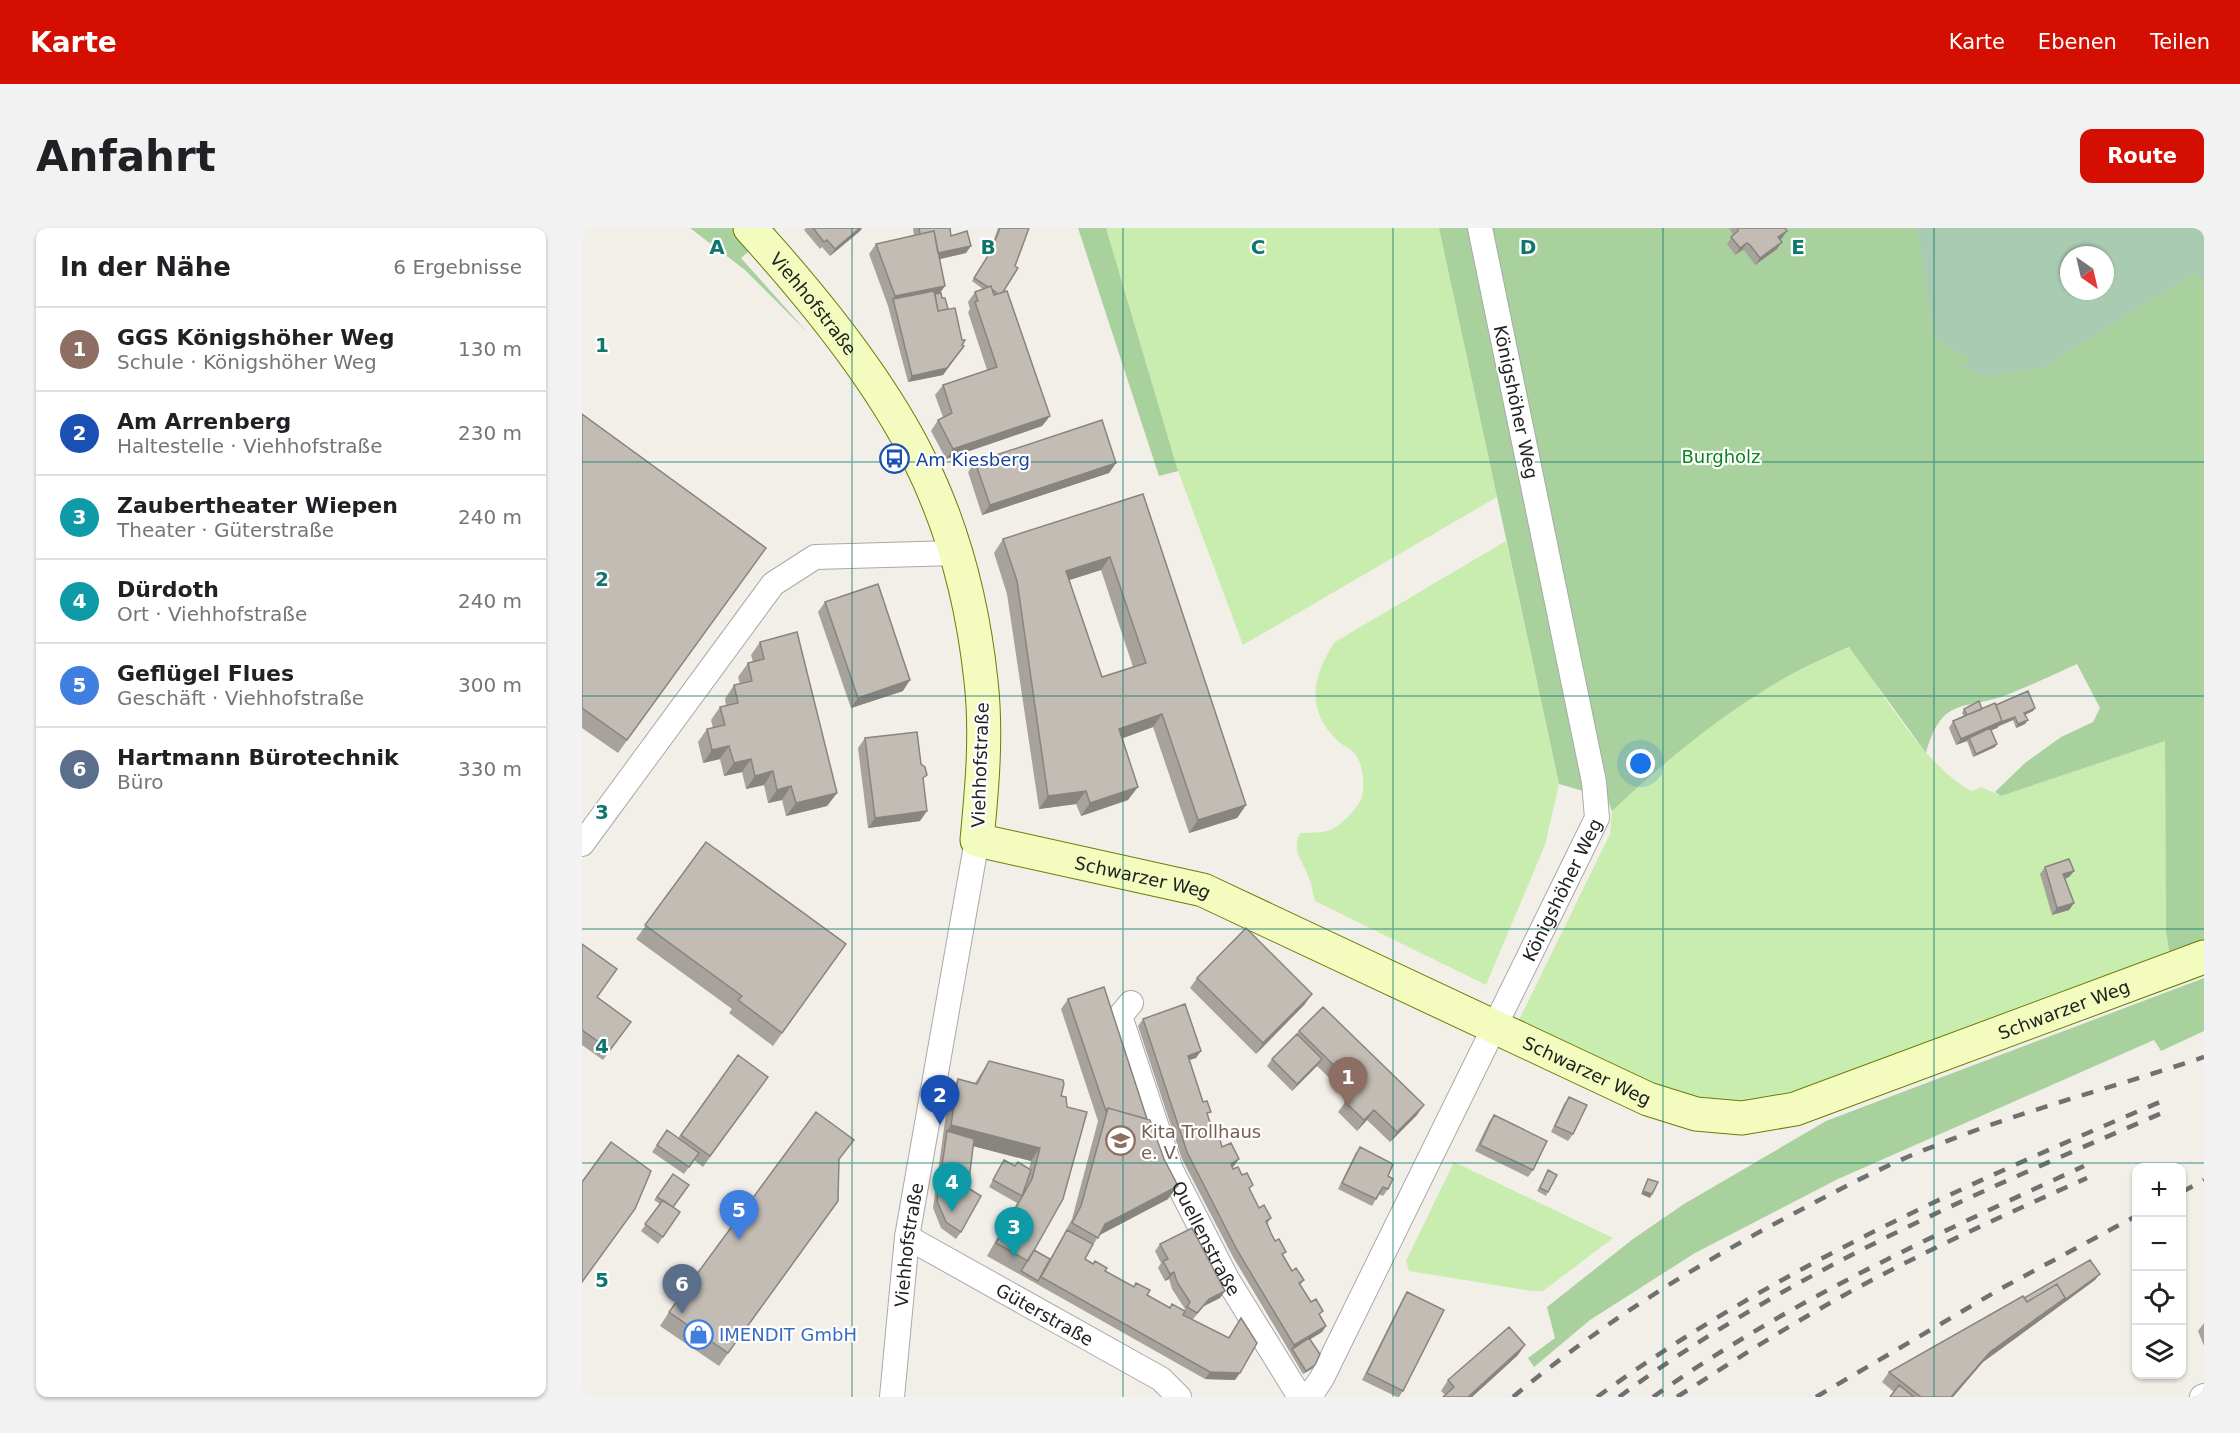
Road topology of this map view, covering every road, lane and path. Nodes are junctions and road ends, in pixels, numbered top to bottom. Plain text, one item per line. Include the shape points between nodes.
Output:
1 (750, 228) edge
2 (1480, 228) edge
3 (955, 554) junction
4 (977, 840) junction
5 (582, 844) edge
6 (2204, 957) edge
7 (1131, 1003) dead end
8 (1496, 1028) junction
9 (907, 1237) junction
10 (892, 1397) edge
11 (1179, 1397) edge
12 (1300, 1397) edge

1 - 3 street, Viehhofstraße via 818,309 897,418 920,460
2 - 8 street, Königshöher Weg via 1597,801 1597,818
3 - 4 street, Viehhofstraße via 970,610 981,683 982,786
3 - 5 street via 815,557 773,584
4 - 8 street, Schwarzer Weg via 1203,890
4 - 9 street, Viehhofstraße
6 - 8 street, Schwarzer Weg via 1795,1109 1742,1118 1695,1113 1648,1099
7 - 12 street, Quellenstraße via 1119,1016 1171,1170 1227,1279
8 - 12 street, Königshöher Weg via 1323,1378 1314,1390
9 - 10 street, Viehhofstraße
9 - 11 street, Güterstraße via 1161,1379

